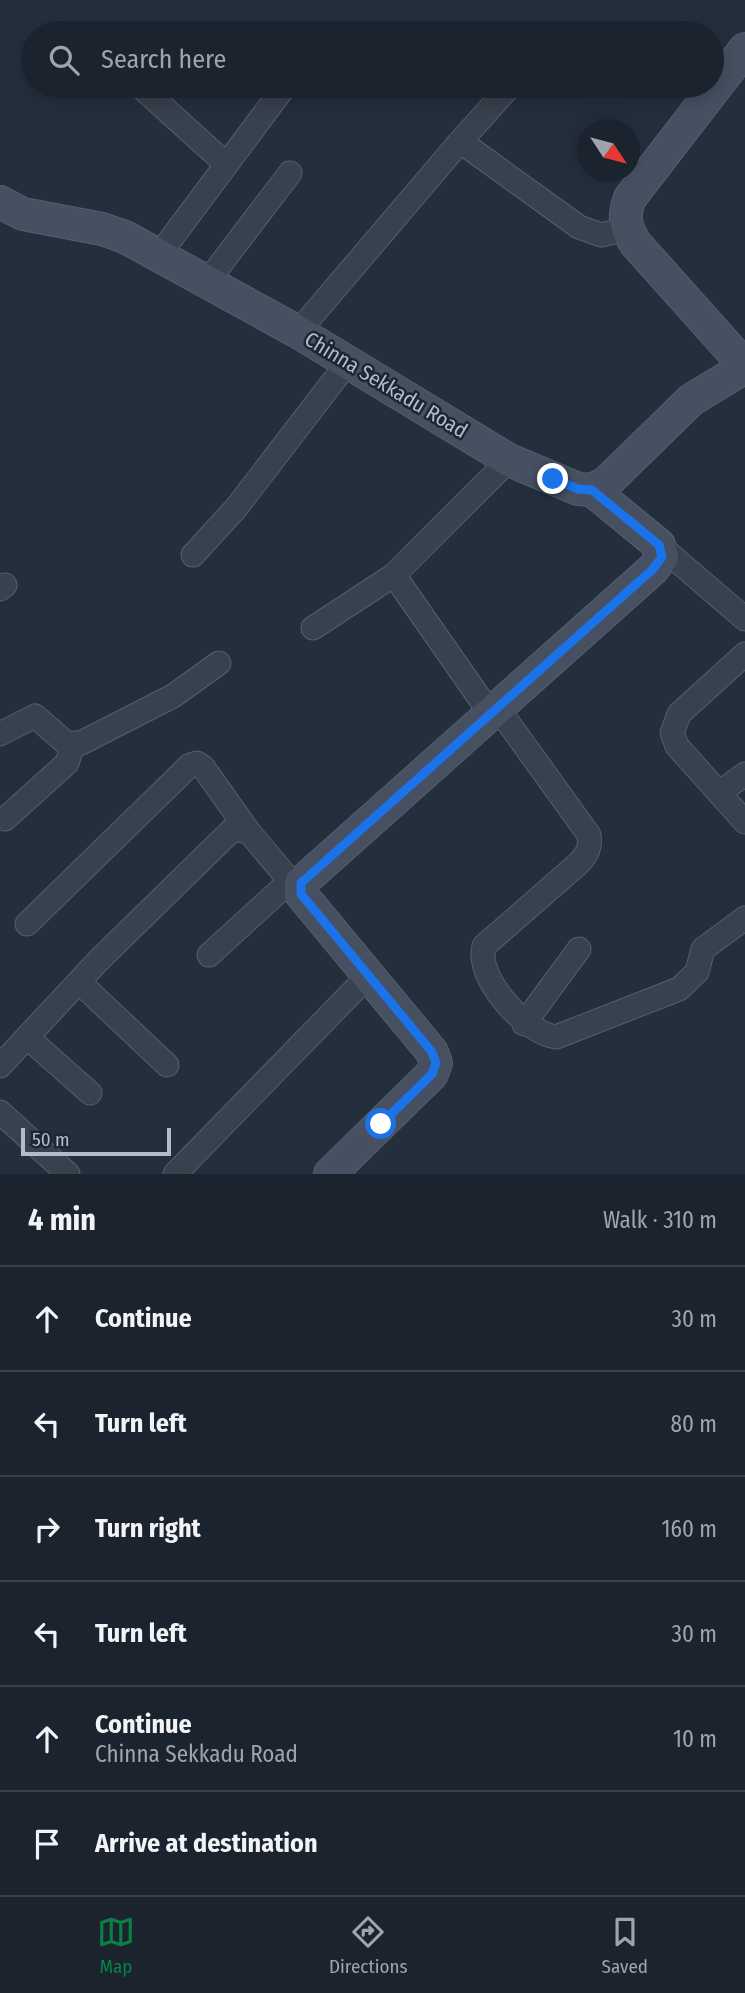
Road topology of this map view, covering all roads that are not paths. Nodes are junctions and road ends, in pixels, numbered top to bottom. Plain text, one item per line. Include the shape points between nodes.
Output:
1 (745, 49) edge
2 (724, 76) edge
3 (153, 98) edge
4 (276, 98) edge
5 (499, 98) edge
6 (707, 98) edge
7 (458, 144) junction
8 (226, 164) junction
9 (290, 173) dead end
10 (0, 202) edge
11 (626, 229) junction
12 (159, 254) junction
13 (207, 282) junction
14 (298, 332) junction
15 (348, 362) junction
16 (745, 366) edge
17 (509, 460) junction
18 (592, 490) junction
19 (659, 545) junction
20 (193, 555) dead end
21 (394, 575) junction
22 (745, 619) edge
23 (313, 628) dead end
24 (745, 654) edge
25 (219, 663) dead end
26 (494, 710) junction
27 (0, 734) edge
28 (73, 745) junction
29 (745, 775) edge
30 (719, 793) junction
31 (5, 819) dead end
32 (745, 822) edge
33 (249, 832) junction
34 (295, 888) junction
35 (745, 919) edge
36 (27, 924) dead end
37 (579, 949) dead end
38 (209, 956) dead end
39 (368, 976) junction
40 (79, 982) junction
41 (524, 1024) junction
42 (27, 1037) junction
43 (167, 1065) dead end
44 (0, 1066) edge
45 (90, 1093) dead end
46 (0, 1112) edge
47 (68, 1174) edge
48 (175, 1174) edge
49 (330, 1174) edge

1 - 2 street
3 - 8 street
4 - 8 street
5 - 7 street
6 - 11 street via 630,198 624,213
7 - 11 street via 579,227 601,235
7 - 14 street
8 - 12 street
9 - 13 street
10 - 12 street, Chinna Sekkadu Road via 23,214 102,229
11 - 16 street
12 - 13 street, Chinna Sekkadu Road
13 - 14 street, Chinna Sekkadu Road
14 - 15 street, Chinna Sekkadu Road
15 - 17 street, Chinna Sekkadu Road
15 - 20 street via 242,500
16 - 18 street via 691,400 619,471
17 - 18 street, Chinna Sekkadu Road via 578,489
17 - 21 street
18 - 19 street
19 - 22 street
19 - 26 street via 662,557 653,569
21 - 23 street
21 - 26 street
24 - 30 street via 679,714 672,733 677,746
25 - 28 street via 173,696
26 - 34 street
26 - 41 street via 589,835 590,844 579,863 484,946 482,964
27 - 28 street via 35,716
28 - 31 street via 67,763
29 - 30 street
30 - 32 street
33 - 34 street
33 - 36 street via 203,766 190,765
33 - 40 street via 233,830
34 - 38 street
34 - 39 street
35 - 41 street via 703,949 697,972 679,989 556,1037
37 - 41 street
39 - 48 street
39 - 49 street via 432,1052 436,1063 432,1074
40 - 42 street
40 - 43 street
42 - 44 street
42 - 45 street
46 - 47 street

